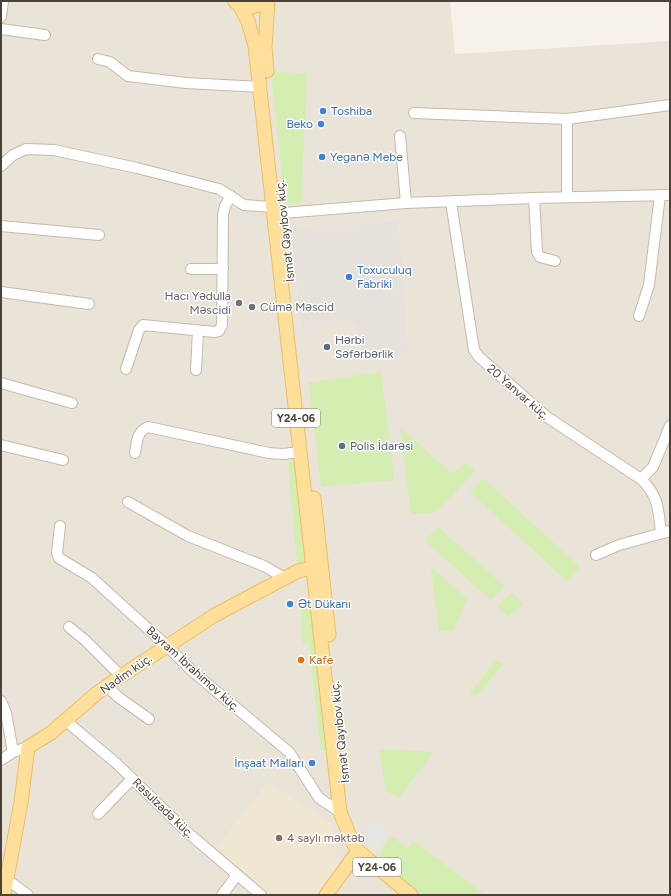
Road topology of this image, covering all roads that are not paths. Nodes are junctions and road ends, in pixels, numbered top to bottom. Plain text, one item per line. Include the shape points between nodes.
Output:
1 (3, 1) edge
2 (264, 1) edge
3 (268, 1) edge
4 (236, 2) edge
5 (1, 17) edge
6 (1, 29) edge
7 (45, 35) dead end
8 (98, 59) dead end
9 (260, 87) junction
10 (670, 105) edge
11 (414, 113) dead end
12 (567, 119) junction
13 (400, 136) dead end
14 (1, 166) edge
15 (665, 195) edge
16 (231, 196) junction
17 (568, 197) junction
18 (534, 198) junction
19 (451, 202) junction
20 (406, 203) junction
21 (278, 210) junction
22 (1, 226) edge
23 (99, 235) dead end
24 (555, 261) dead end
25 (191, 269) dead end
26 (223, 269) junction
27 (1, 292) edge
28 (89, 304) dead end
29 (639, 316) dead end
30 (198, 331) junction
31 (126, 369) dead end
32 (196, 370) dead end
33 (1, 383) edge
34 (72, 403) dead end
35 (670, 426) edge
36 (1, 445) edge
37 (300, 452) junction
38 (135, 454) dead end
39 (63, 460) dead end
40 (641, 479) junction
41 (128, 502) dead end
42 (60, 526) dead end
43 (666, 532) edge
44 (596, 555) dead end
45 (317, 566) junction
46 (285, 578) junction
47 (69, 627) dead end
48 (167, 646) junction
49 (121, 676) junction
50 (108, 686) junction
51 (1, 701) edge
52 (148, 718) dead end
53 (66, 721) junction
54 (28, 747) junction
55 (13, 752) junction
56 (1, 760) edge
57 (132, 779) junction
58 (340, 812) junction
59 (98, 814) dead end
60 (349, 834) junction
61 (358, 850) junction
62 (237, 875) junction
63 (4, 877) edge
64 (4, 895) edge
65 (28, 895) edge
66 (222, 895) edge
67 (260, 895) edge
68 (326, 895) edge
69 (411, 895) edge

1 - 5 street
2 - 4 main road via 254,7
3 - 21 main road, İsmət Qayıbov küç. / Y24-06 via 266,61
4 - 9 main road, İsmət Qayıbov küç. / Y24-06 via 248,21 255,46
6 - 7 street
8 - 9 street via 110,62 128,76 186,83
9 - 21 main road, İsmət Qayıbov küç. / Y24-06
10 - 12 street
11 - 12 street
12 - 17 street
13 - 20 street
14 - 16 street, İsmət Qayıbov küç. via 13,155 26,149 54,150 219,189
15 - 17 street
15 - 29 street via 648,285
16 - 21 street, İsmət Qayıbov küç. via 244,205
16 - 26 street via 223,215
17 - 18 street
18 - 19 street
18 - 24 street via 537,252 540,257
19 - 20 street
19 - 40 street, 20 Yanvar küç. via 474,350 547,417
20 - 21 street
21 - 37 main road, İsmət Qayıbov küç. / Y24-06
21 - 45 main road, İsmət Qayıbov küç. / Y24-06
22 - 23 street
25 - 26 street
26 - 30 street via 222,325 214,332
27 - 28 street
30 - 31 street via 143,325
30 - 32 street
33 - 34 street
35 - 40 street via 652,467
36 - 39 street
37 - 38 street via 269,453 148,427 142,429 139,434
37 - 45 main road, İsmət Qayıbov küç. / Y24-06
40 - 43 street, 20 Yanvar küç. via 656,498
41 - 46 street via 188,536 264,566
42 - 48 street, Bayram İbrahimov küç. via 57,553 59,558 92,578
43 - 44 street via 618,544
45 - 46 main road, Nadim küç.
45 - 58 main road, İsmət Qayıbov küç. / Y24-06
45 - 60 main road, İsmət Qayıbov küç. / Y24-06
46 - 48 main road, Nadim küç. via 215,615
47 - 49 street
48 - 49 main road, Nadim küç.
48 - 58 street, Bayram İbrahimov küç. via 191,670 289,752 319,798
49 - 50 main road, Nadim küç.
50 - 52 street via 118,697
50 - 53 main road, Nadim küç.
51 - 55 street via 6,713
53 - 54 main road, Nadim küç.
53 - 57 street, Rəsulzadə küç.
54 - 55 street, Nadim küç.
54 - 63 main road via 21,802
55 - 56 street, Nadim küç.
57 - 59 street
57 - 62 street, Rəsulzadə küç.
58 - 60 main road, İsmət Qayıbov küç. / Y24-06
60 - 61 main road, Y24-06
61 - 68 main road
61 - 69 main road, Y24-06
62 - 66 street
62 - 67 street, Rəsulzadə küç.
63 - 64 main road
63 - 65 street

